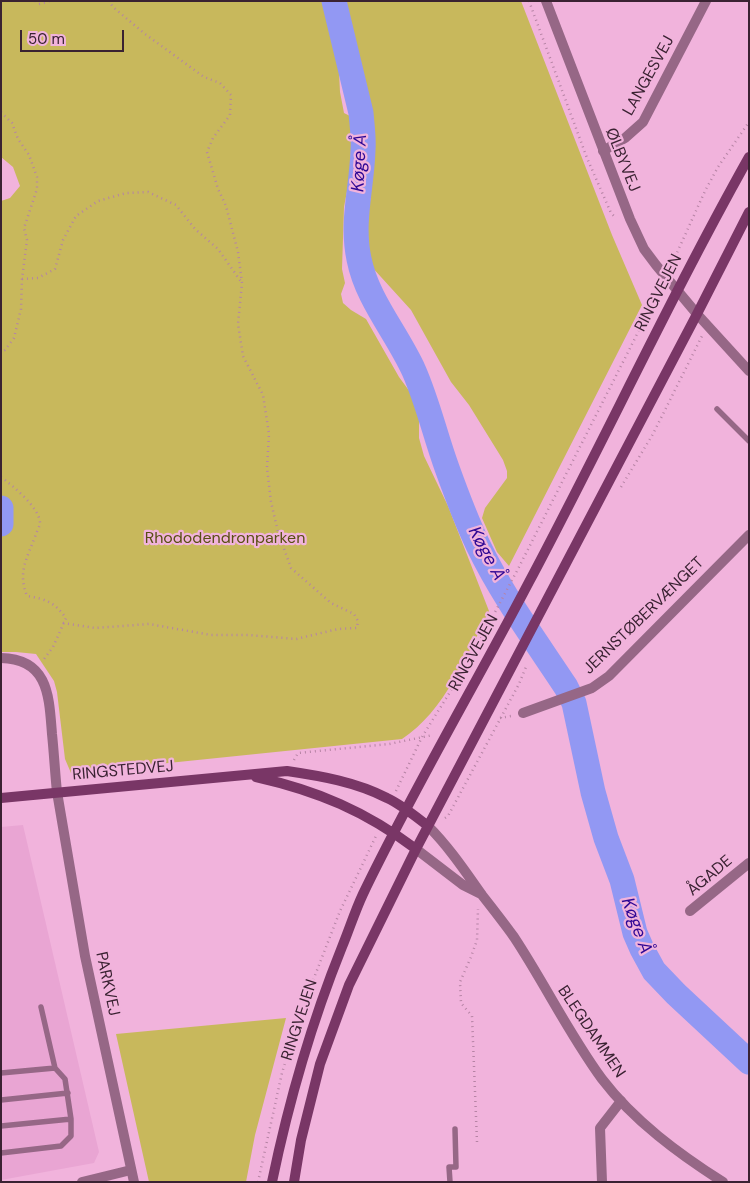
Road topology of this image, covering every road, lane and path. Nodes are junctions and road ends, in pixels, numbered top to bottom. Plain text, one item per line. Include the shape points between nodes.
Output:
1 (36, 1) edge
2 (50, 1) edge
3 (109, 1) edge
4 (529, 1) edge
5 (546, 1) edge
6 (706, 1) edge
7 (1, 112) edge
8 (749, 122) edge
9 (602, 151) junction
10 (749, 157) edge
11 (749, 212) edge
12 (618, 220) dead end
13 (666, 278) junction
14 (22, 279) junction
15 (242, 283) junction
16 (676, 290) junction
17 (697, 314) junction
18 (706, 325) junction
19 (1, 352) edge
20 (749, 371) edge
21 (717, 409) dead end
22 (749, 442) edge
23 (1, 477) edge
24 (621, 488) dead end
25 (749, 535) edge
26 (63, 623) junction
27 (1, 658) edge
28 (35, 669) junction
29 (523, 713) joint
30 (483, 721) junction
31 (447, 731) junction
32 (422, 737) junction
33 (287, 771) junction
34 (248, 775) junction
35 (57, 792) junction
36 (1, 798) edge
37 (392, 800) junction
38 (406, 809) junction
39 (428, 826) junction
40 (394, 833) junction
41 (416, 849) junction
42 (749, 863) edge
43 (483, 895) junction
44 (690, 912) dead end
45 (41, 1007) dead end
46 (55, 1068) junction
47 (1, 1073) edge
48 (68, 1093) junction
49 (1, 1100) edge
50 (621, 1101) junction
51 (71, 1120) junction
52 (1, 1126) edge
53 (455, 1129) dead end
54 (477, 1142) dead end
55 (1, 1153) edge
56 (131, 1170) junction
57 (82, 1182) edge
58 (134, 1182) edge
59 (272, 1182) edge
60 (294, 1182) edge
61 (450, 1182) edge
62 (602, 1182) edge
63 (723, 1182) edge

1 - 2 path via 39,4
3 - 15 path via 145,34 204,77 220,83 231,95 230,115 207,152 226,206
4 - 12 path via 588,158 611,213
5 - 9 street, ØLBYVEJ
6 - 9 street, LANGESVEJ via 643,122 625,138
7 - 14 path via 12,123 37,177 24,228 27,240
8 - 13 path via 705,191
9 - 13 street, ØLBYVEJ via 644,249
10 - 16 main road, RINGVEJEN
11 - 17 main road, RINGVEJEN
13 - 16 street, ØLBYVEJ
13 - 32 path via 493,617
14 - 15 path via 38,278 55,270 63,240 76,216 98,202 126,193 148,192 176,205 195,229 218,249
14 - 19 path via 21,309 14,338
15 - 26 path via 238,324 243,356 263,395 269,434 267,468 278,532 292,568 331,603 354,614 357,628 296,639 211,635 149,624 95,628
16 - 17 street, ØLBYVEJ
16 - 31 main road, RINGVEJEN via 530,582
17 - 18 street, ØLBYVEJ
17 - 30 main road, RINGVEJEN
18 - 20 street, ØLBYVEJ
18 - 24 path via 654,434
21 - 22 lane
23 - 26 path via 15,486 36,512 40,523 25,561 23,587 27,596 58,606 66,618
25 - 29 street, JERNSTØBERVÆNGET via 609,676 592,688
26 - 28 path via 53,647
27 - 28 street via 18,660
28 - 35 street, PARKVEJ via 49,696
29 - 30 path
30 - 39 main road, RINGVEJEN
31 - 32 path
31 - 38 main road, RINGVEJEN
32 - 33 path via 389,744 298,753
32 - 37 path
33 - 34 main road, RINGSTEDVEJ
33 - 37 main road, RINGSTEDVEJ via 330,777
34 - 35 main road, RINGSTEDVEJ
34 - 40 main road, RINGSTEDVEJ via 324,796
35 - 36 main road, RINGSTEDVEJ
35 - 56 street, PARKVEJ via 85,956
37 - 38 main road, RINGSTEDVEJ
38 - 39 main road, RINGSTEDVEJ
38 - 40 main road, RINGVEJEN
39 - 41 main road, RINGVEJEN
39 - 43 street, BLEGDAMMEN
40 - 41 main road, RINGSTEDVEJ
40 - 59 main road, RINGVEJEN via 362,896 304,1051
41 - 43 street, BLEGDAMMEN via 463,885
41 - 60 main road, RINGVEJEN via 346,994 320,1064
42 - 44 street, ÅGADE
43 - 50 street, BLEGDAMMEN via 514,937 574,1037
43 - 54 path via 478,911 477,940 460,982 461,1003 472,1016
45 - 46 lane
46 - 47 lane
46 - 48 lane via 65,1079
48 - 49 lane
48 - 51 lane
50 - 62 street via 600,1128
50 - 63 street, BLEGDAMMEN via 668,1144
51 - 52 lane
51 - 55 lane via 72,1136 62,1146
53 - 61 lane via 456,1167 449,1167
56 - 57 street
56 - 58 street, PARKVEJ

